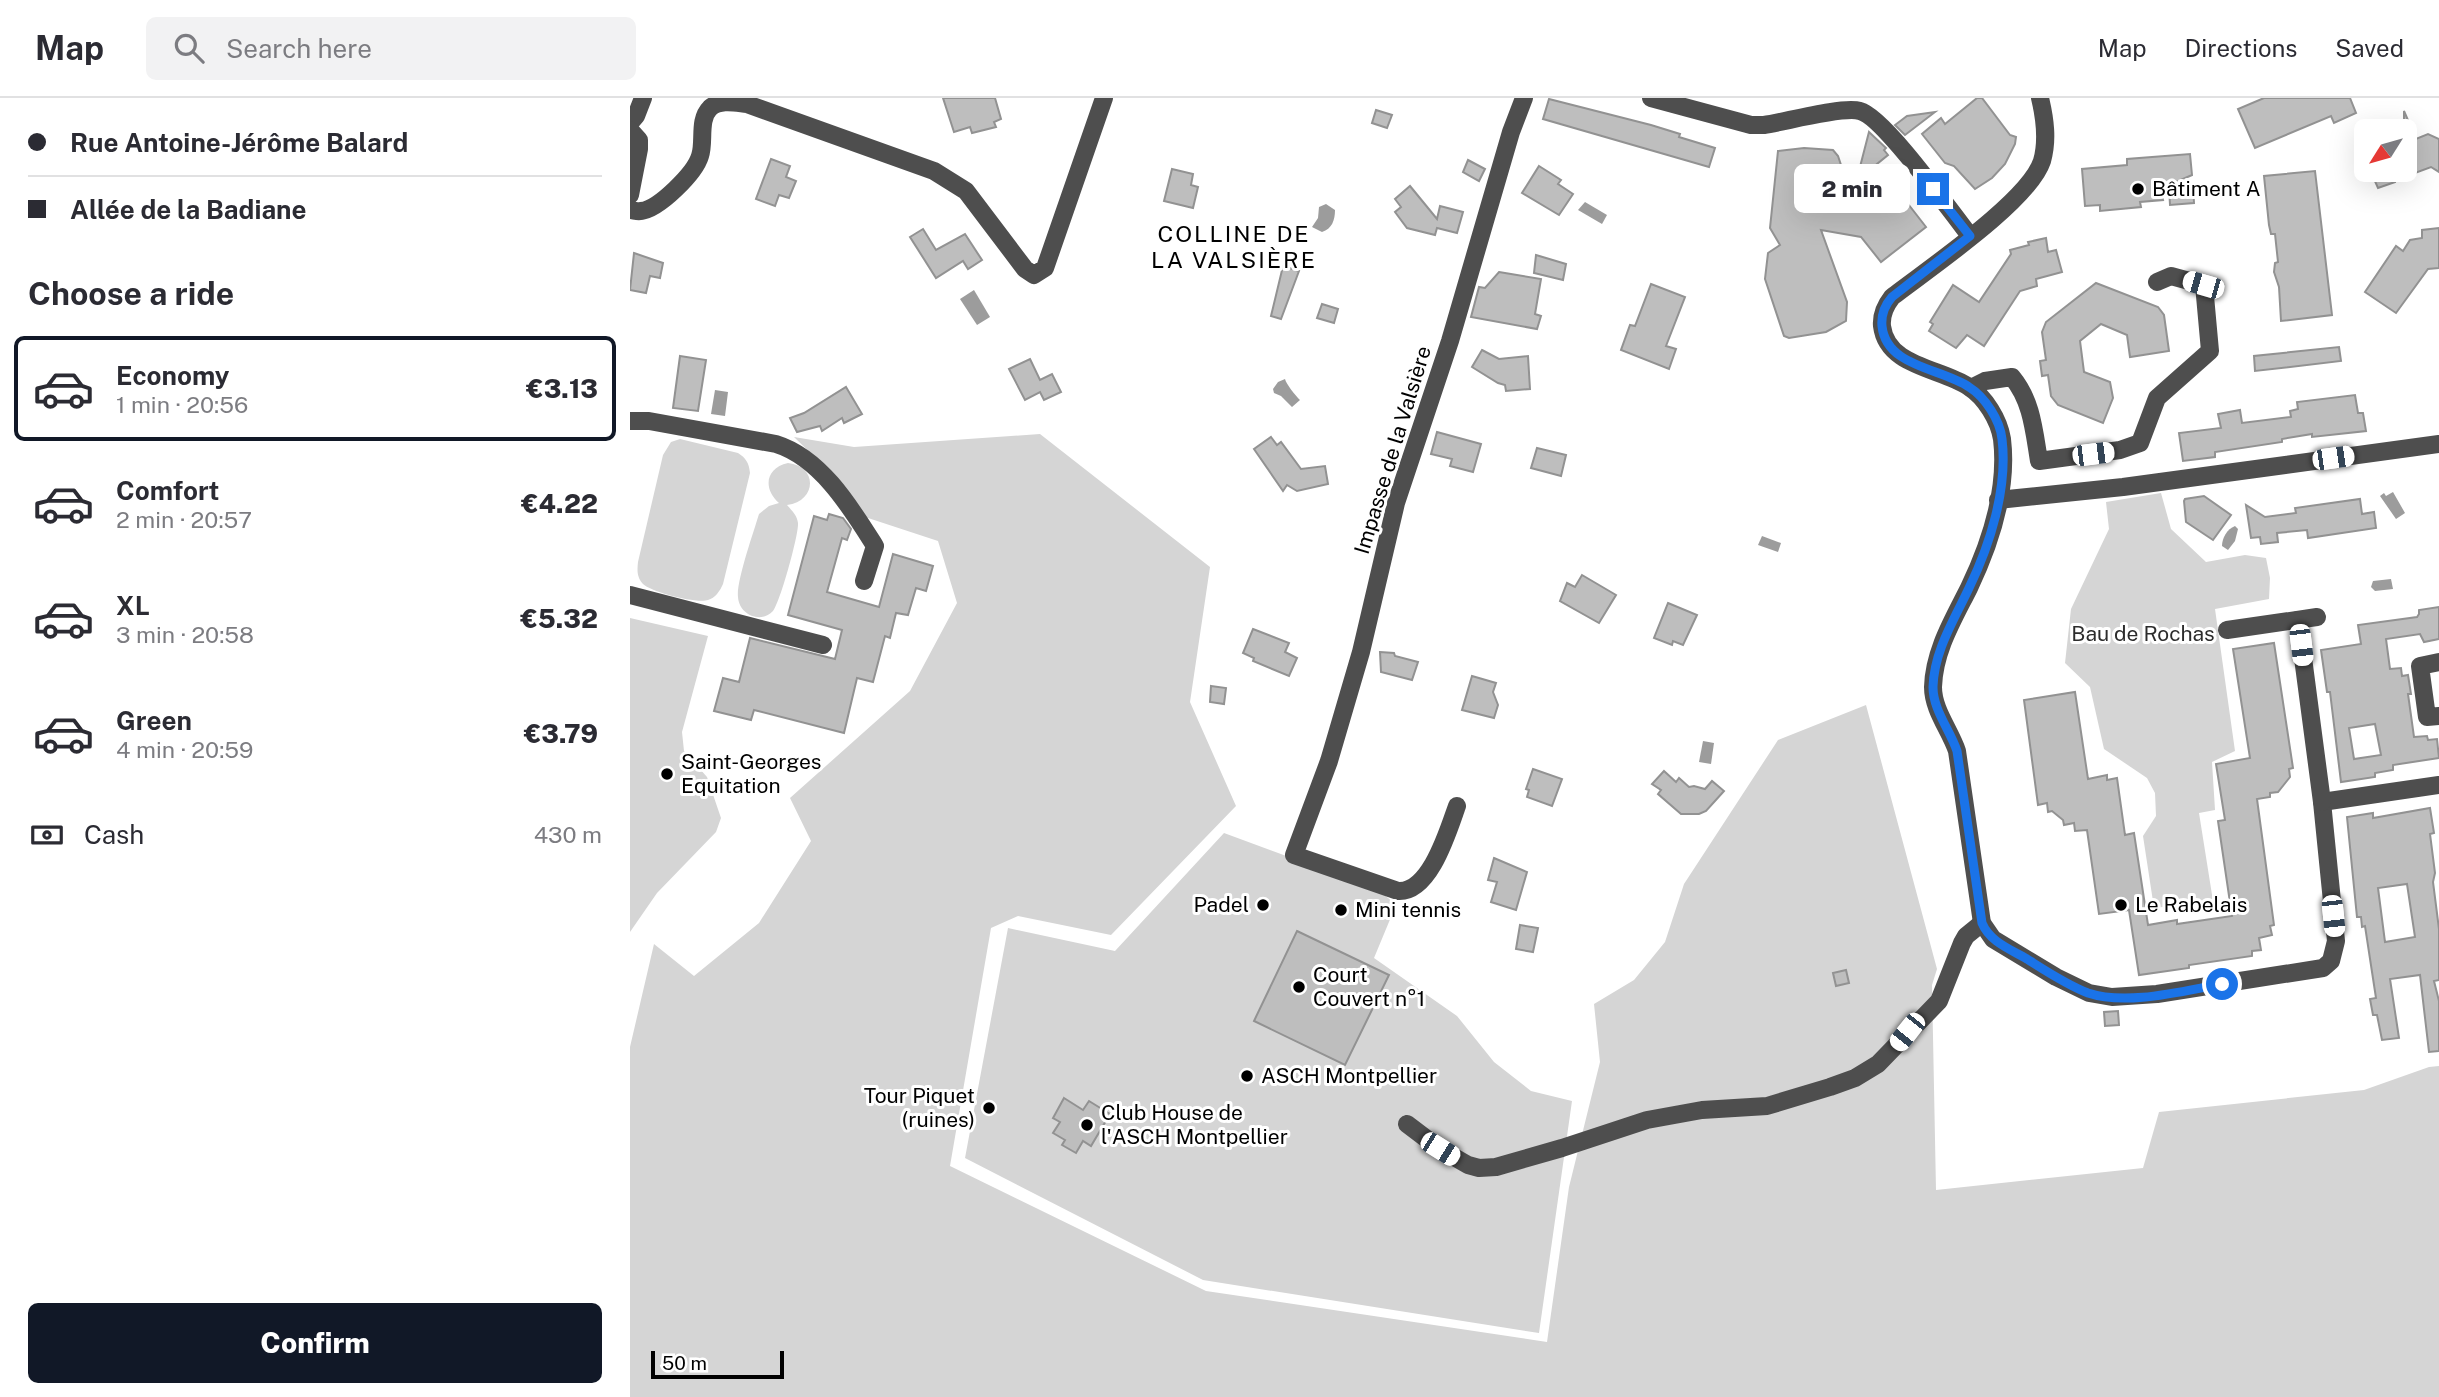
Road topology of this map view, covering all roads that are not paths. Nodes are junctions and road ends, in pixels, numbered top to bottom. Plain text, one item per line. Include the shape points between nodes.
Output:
1 (643, 98) edge
2 (1104, 98) edge
3 (1524, 98) edge
4 (1651, 98) edge
5 (2040, 98) edge
6 (630, 123) edge
7 (630, 130) edge
8 (630, 195) edge
9 (630, 210) edge
10 (1970, 236) junction
11 (2157, 282) dead end
12 (1971, 388) junction
13 (630, 421) edge
14 (2439, 444) edge
15 (1998, 500) junction
16 (864, 581) dead end
17 (630, 595) edge
18 (2317, 617) dead end
19 (2298, 620) junction
20 (2227, 630) dead end
21 (823, 645) dead end
22 (2439, 662) edge
23 (2439, 716) edge
24 (2439, 785) edge
25 (2322, 802) junction
26 (1457, 806) dead end
27 (1982, 923) junction
28 (1407, 1124) dead end

1 - 6 street
2 - 9 street via 1045,268 1034,275 966,191 934,171 747,104 727,102 710,108 697,166 656,203 641,211
3 - 26 street, Impasse de la Valsière via 1396,503 1361,652 1329,761 1294,855 1405,891 1432,867
4 - 10 street via 1751,125 1857,110 1871,115
5 - 10 street via 2045,149 2036,174 2008,206
7 - 8 street via 639,140 639,149
10 - 12 street via 1892,297 1881,320 1886,341 1899,355
11 - 12 street via 2171,276 2203,285 2210,351 2157,398 2140,443 2039,461 2031,413 2012,377
12 - 15 street via 1993,416 2002,439
13 - 16 street via 776,444 801,455 848,504 875,546
14 - 15 street
15 - 27 street via 1980,564 1941,645 1933,688 1957,751
17 - 21 street
18 - 19 street
19 - 20 street
19 - 25 street
22 - 23 street via 2420,666 2427,718
24 - 25 street
25 - 27 street via 2336,941 2331,961 2323,968 2157,995 2112,997 2088,993 2056,976 1993,939
27 - 28 street via 1962,943 1939,1001 1878,1064 1855,1078 1767,1106 1702,1110 1647,1120 1496,1167 1468,1165

